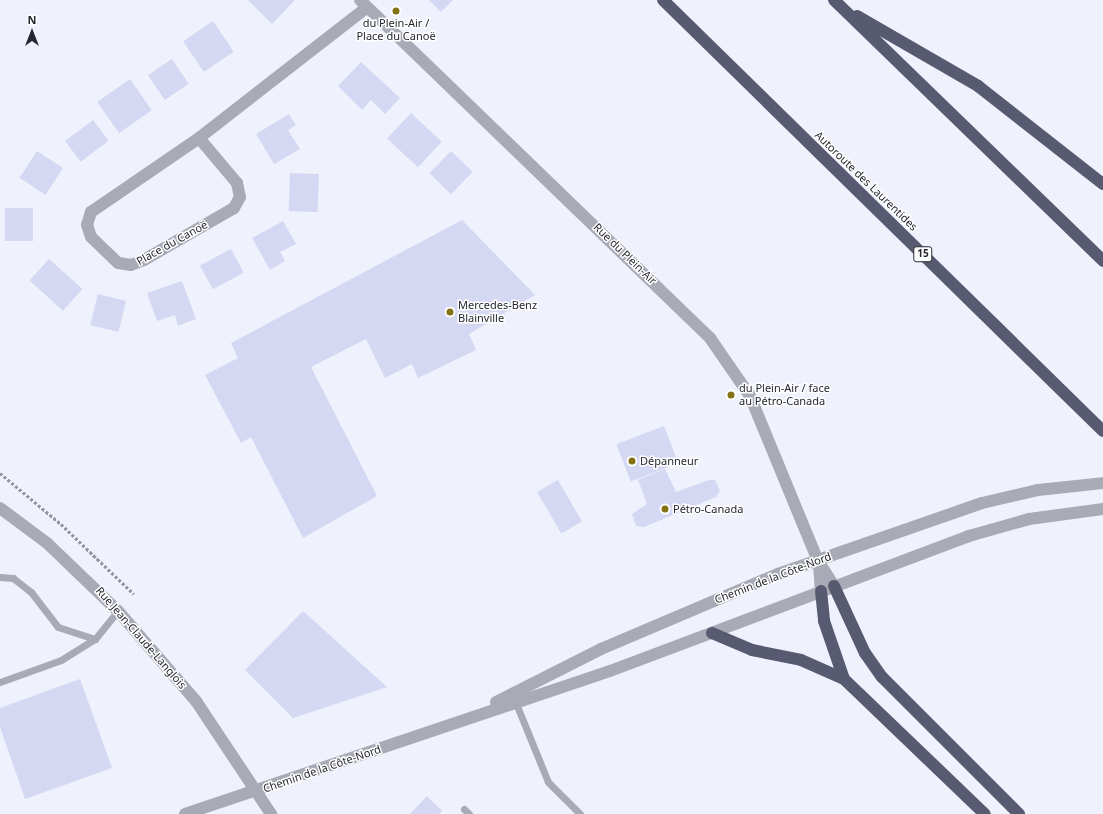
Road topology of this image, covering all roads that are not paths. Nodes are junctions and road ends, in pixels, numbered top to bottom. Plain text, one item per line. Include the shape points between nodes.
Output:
1 (663, 0) edge
2 (837, 3) edge
3 (363, 4) edge
4 (199, 138) junction
5 (1103, 184) edge
6 (1103, 261) edge
7 (1103, 431) edge
8 (1102, 483) edge
9 (0, 508) edge
10 (1103, 509) edge
11 (818, 561) junction
12 (0, 577) edge
13 (834, 586) junction
14 (821, 591) junction
15 (118, 610) junction
16 (712, 633) junction
17 (96, 639) junction
18 (844, 679) junction
19 (0, 682) edge
20 (514, 697) junction
21 (258, 791) junction
22 (185, 814) edge
23 (270, 814) edge
24 (580, 814) edge
25 (985, 814) edge
26 (1019, 814) edge

1 - 7 highway, Autoroute des Laurentides / 15
2 - 5 highway via 978,86
2 - 6 highway
3 - 4 street, Place du Canoë
3 - 11 street, Rue du Plein-Air via 710,338 739,376 753,403
4 - 4 street, Place du Canoë via 91,212 87,225 91,237 118,263 131,265 144,260 234,208 240,197 237,183
8 - 11 street, Chemin de la Côte-Nord via 1038,490 982,503
9 - 15 street, Rue Jean-Claude-Langlois via 47,543
10 - 13 street, Chemin de la Côte-Nord via 1050,515 990,529
11 - 13 street, Rue du Plein-Air
11 - 14 street, Rue du Plein-Air
11 - 20 street, Chemin de la Côte-Nord via 661,622
12 - 17 lane via 13,578 31,592 58,627
13 - 14 street, Chemin de la Côte-Nord
13 - 26 highway via 865,652 882,677
14 - 16 street, Chemin de la Côte-Nord
14 - 18 highway via 824,621
15 - 17 lane
15 - 21 street, Rue Jean-Claude-Langlois via 196,701
16 - 18 highway via 752,650 801,660
16 - 20 street, Chemin de la Côte-Nord
17 - 19 lane via 61,660
18 - 25 highway
20 - 21 street, Chemin de la Côte-Nord via 459,720
20 - 24 lane via 548,782
21 - 22 street, Chemin de la Côte-Nord
21 - 23 street, Rue Jean-Claude-Langlois

